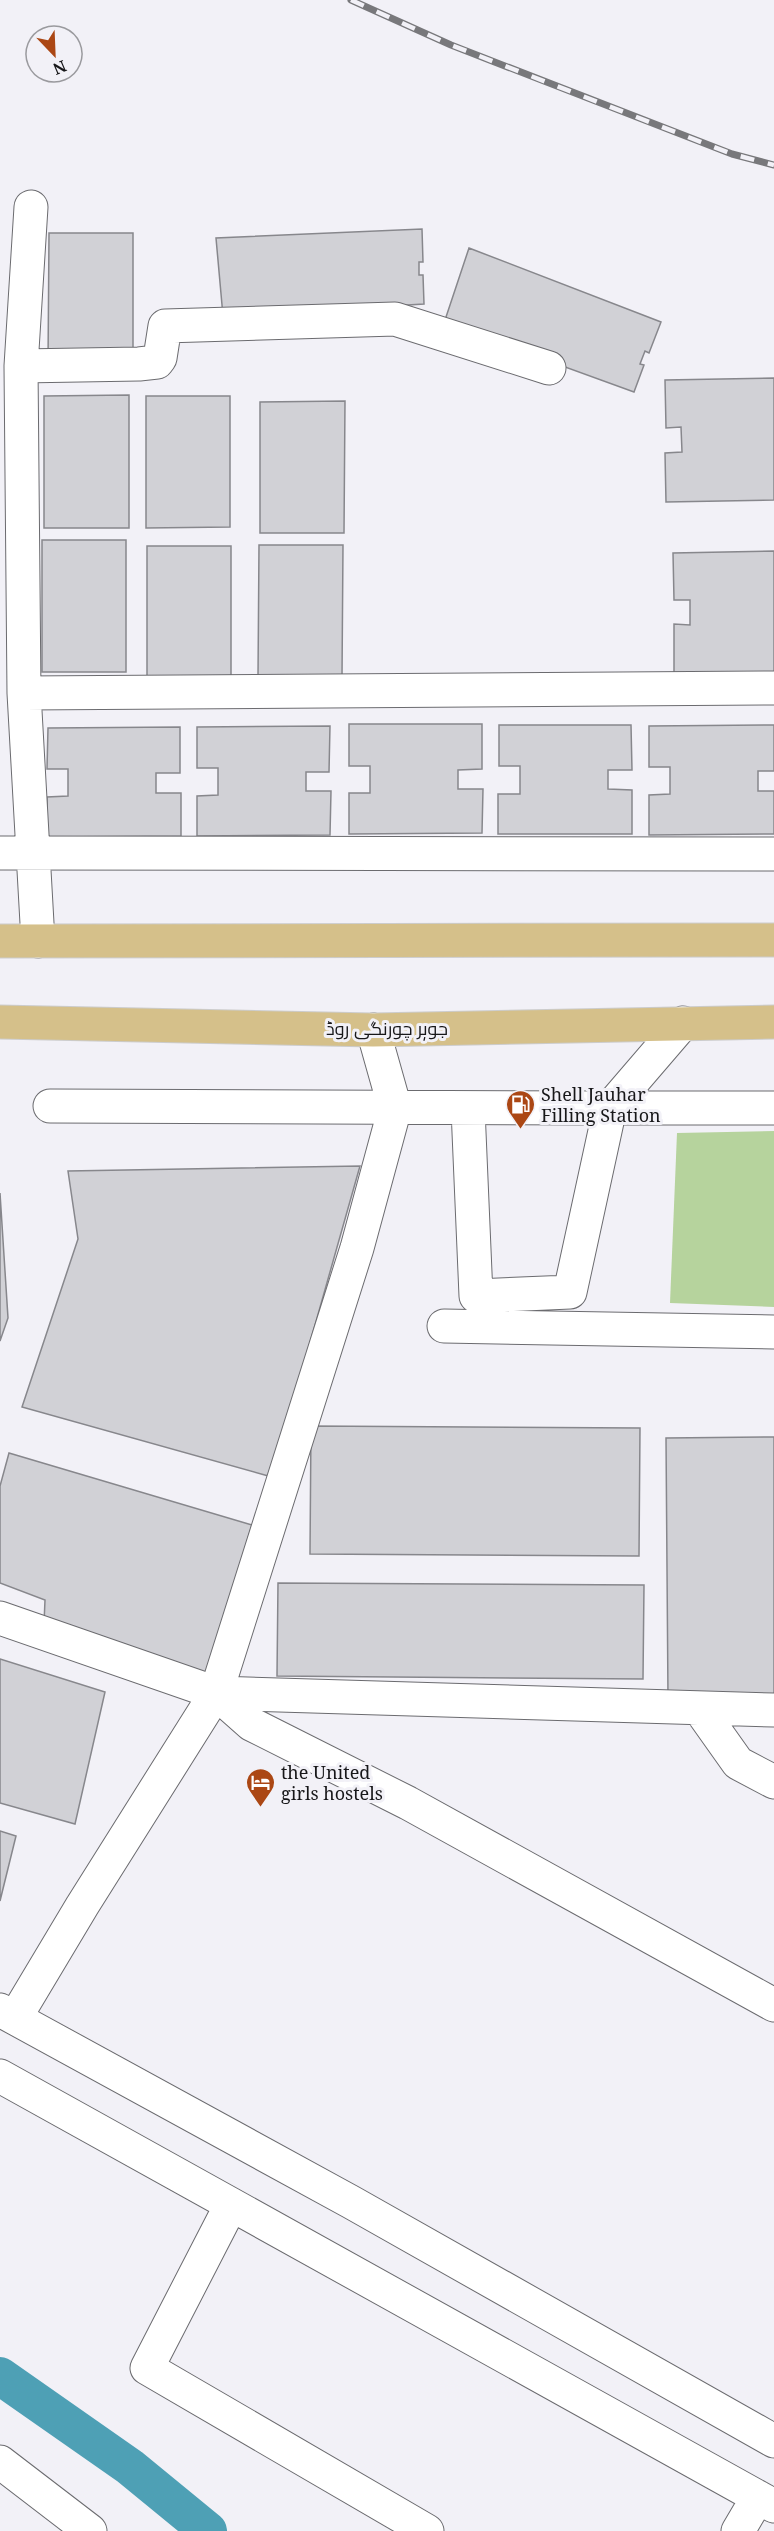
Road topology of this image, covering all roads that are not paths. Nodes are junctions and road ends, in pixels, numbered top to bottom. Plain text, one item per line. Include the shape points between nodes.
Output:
1 (32, 207) dead end
2 (21, 366) junction
3 (549, 368) dead end
4 (774, 688) edge
5 (24, 693) junction
6 (16, 853) edge
7 (774, 854) edge
8 (38, 940) junction
9 (774, 940) edge
10 (0, 941) edge
11 (0, 1022) edge
12 (774, 1022) edge
13 (683, 1023) junction
14 (373, 1030) junction
15 (50, 1106) dead end
16 (394, 1108) junction
17 (610, 1108) junction
18 (774, 1108) edge
19 (468, 1109) junction
20 (444, 1326) dead end
21 (774, 1332) edge
22 (0, 1618) edge
23 (216, 1693) junction
24 (699, 1708) junction
25 (774, 1710) edge
26 (774, 1782) edge
27 (774, 2005) edge
28 (8, 2014) edge
29 (0, 2076) edge
30 (231, 2205) junction
31 (774, 2440) edge
32 (0, 2462) edge
33 (766, 2502) edge
34 (90, 2531) edge
35 (427, 2531) edge
36 (738, 2531) edge

1 - 2 street
2 - 3 street via 156,362 165,326 383,318 422,326
2 - 5 street
4 - 5 street
5 - 6 street
6 - 7 street
6 - 8 street
8 - 9 main road
8 - 10 main road
11 - 14 main road, جوہر چورنگی روڈ
12 - 13 main road, جوہر چورنگی روڈ
13 - 14 main road, جوہر چورنگی روڈ
13 - 17 street
14 - 16 street
15 - 16 street
16 - 19 street
16 - 23 street via 357,1248
17 - 18 street
17 - 19 street
17 - 19 street via 570,1292 476,1296
20 - 21 street
22 - 23 street
23 - 24 street
23 - 27 street via 251,1724 408,1803
23 - 28 street via 82,1906
24 - 25 street
24 - 26 street via 738,1763
28 - 31 street
29 - 30 street
30 - 33 street
30 - 35 street via 147,2368
32 - 34 street
33 - 36 street

